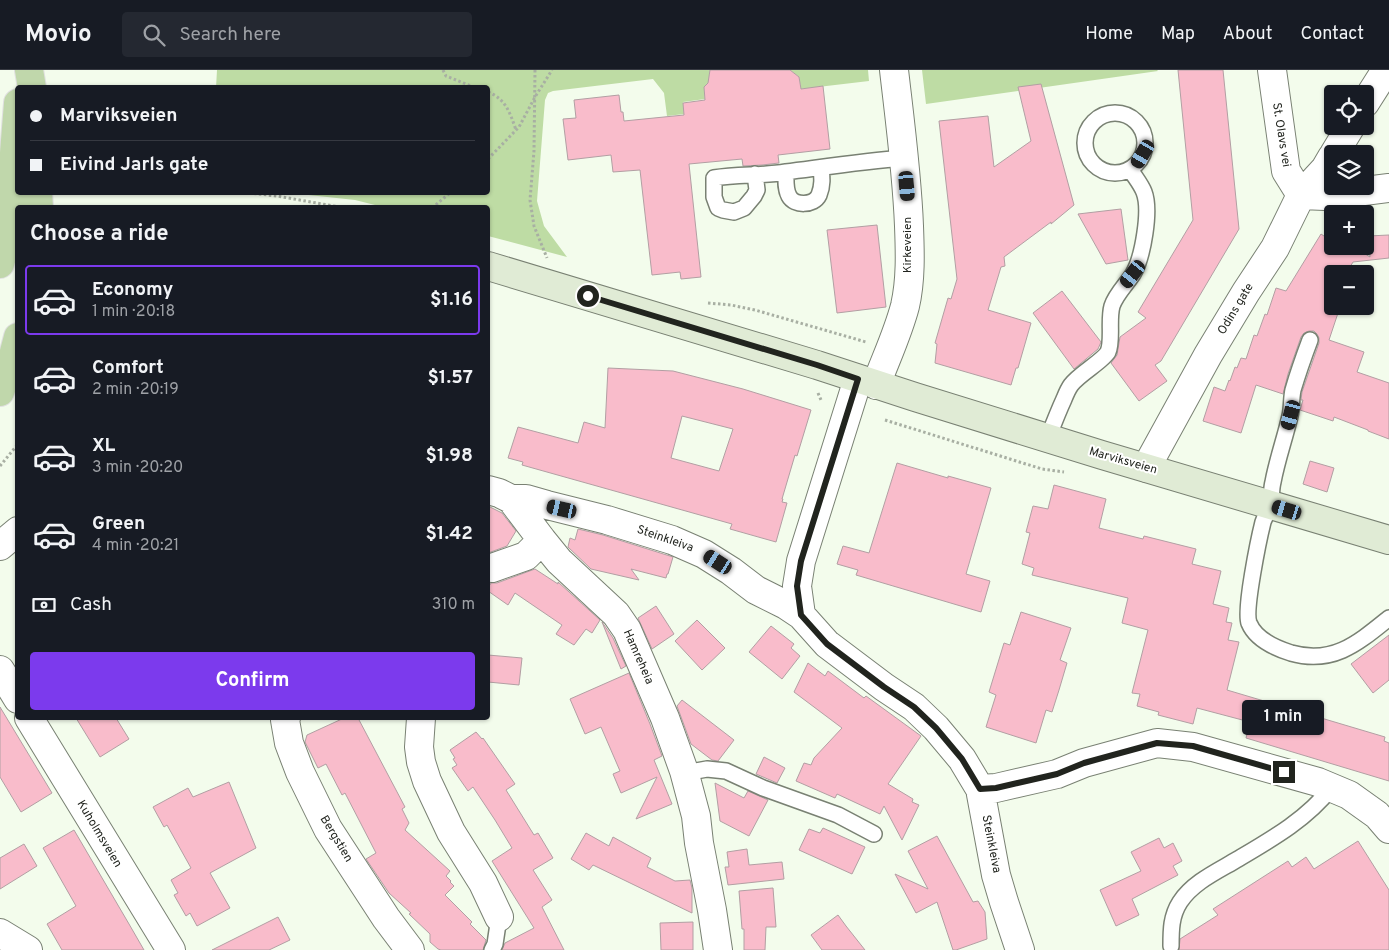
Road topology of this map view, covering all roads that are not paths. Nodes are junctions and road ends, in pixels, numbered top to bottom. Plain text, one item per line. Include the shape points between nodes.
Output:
1 (20, 70) edge
2 (29, 70) edge
3 (894, 70) edge
4 (1272, 70) edge
5 (1386, 70) edge
6 (18, 85) edge
7 (32, 85) edge
8 (1374, 89) edge
9 (15, 140) edge
10 (904, 158) junction
11 (821, 168) junction
12 (1130, 169) dead end
13 (1324, 170) edge
14 (786, 172) junction
15 (755, 174) dead end
16 (1389, 188) edge
17 (1301, 195) junction
18 (15, 227) edge
19 (0, 264) edge
20 (490, 267) edge
21 (1310, 340) dead end
22 (15, 348) edge
23 (867, 382) junction
24 (0, 392) edge
25 (1048, 438) junction
26 (1147, 468) junction
27 (499, 494) edge
28 (1270, 505) junction
29 (15, 534) edge
30 (542, 540) junction
31 (1389, 540) edge
32 (0, 546) edge
33 (492, 568) dead end
34 (801, 615) junction
35 (1389, 618) edge
36 (0, 670) edge
37 (15, 694) edge
38 (30, 720) edge
39 (285, 720) edge
40 (421, 720) edge
41 (684, 771) junction
42 (1331, 788) junction
43 (980, 789) junction
44 (1389, 829) edge
45 (874, 834) dead end
46 (499, 917) joint
47 (0, 934) edge
48 (1171, 946) dead end
49 (28, 950) edge
50 (171, 950) edge
51 (410, 950) edge
52 (492, 950) edge
53 (718, 950) edge
54 (1020, 950) edge

1 - 6 main road
2 - 7 main road
3 - 10 street, Kirkeveien
4 - 17 street, St. Olavs vei via 1286,171
5 - 8 street
9 - 18 main road via 12,178
10 - 11 lane
10 - 23 street, Kirkeveien via 910,262 905,304 890,350
11 - 14 lane
11 - 14 lane via 819,194 805,203 796,203 789,197
12 - 25 lane via 1144,192 1147,212 1140,255 1133,274 1112,306 1108,351 1070,386
13 - 17 street, Odins gate
14 - 15 lane
16 - 17 street via 1325,196
17 - 26 street, Odins gate via 1275,248 1208,355
18 - 19 main road via 7,239
20 - 23 main road, Marviksveien
21 - 28 lane via 1294,389
22 - 24 main road
23 - 25 main road, Marviksveien
23 - 34 street via 801,561 797,586
25 - 26 main road, Marviksveien
26 - 28 main road, Marviksveien
27 - 30 street, Hamreheia
27 - 34 street, Steinkleiva via 607,520 672,540 704,554 756,590
28 - 31 main road, Marviksveien
28 - 35 lane via 1263,522 1248,609 1249,622 1259,637 1273,647 1302,656 1329,655 1358,642
29 - 32 street
30 - 33 street via 526,556
30 - 41 street, Hamreheia via 559,561 616,614 627,630
34 - 43 street, Steinkleiva via 827,644 914,707 936,728 962,759
36 - 37 street
38 - 50 street, Kuholmsveien
39 - 51 street, Bergstien via 289,743 300,772 328,829
40 - 46 street via 420,762 427,781
41 - 45 lane via 726,771 838,815
41 - 53 street, Hamreheia via 696,816
42 - 43 street via 1193,746 1157,743 1084,763 1057,774
42 - 44 street via 1349,795 1377,815
42 - 48 lane via 1322,800 1289,827 1193,888 1174,914
43 - 54 street, Steinkleiva via 996,875
46 - 52 lane
47 - 49 street

